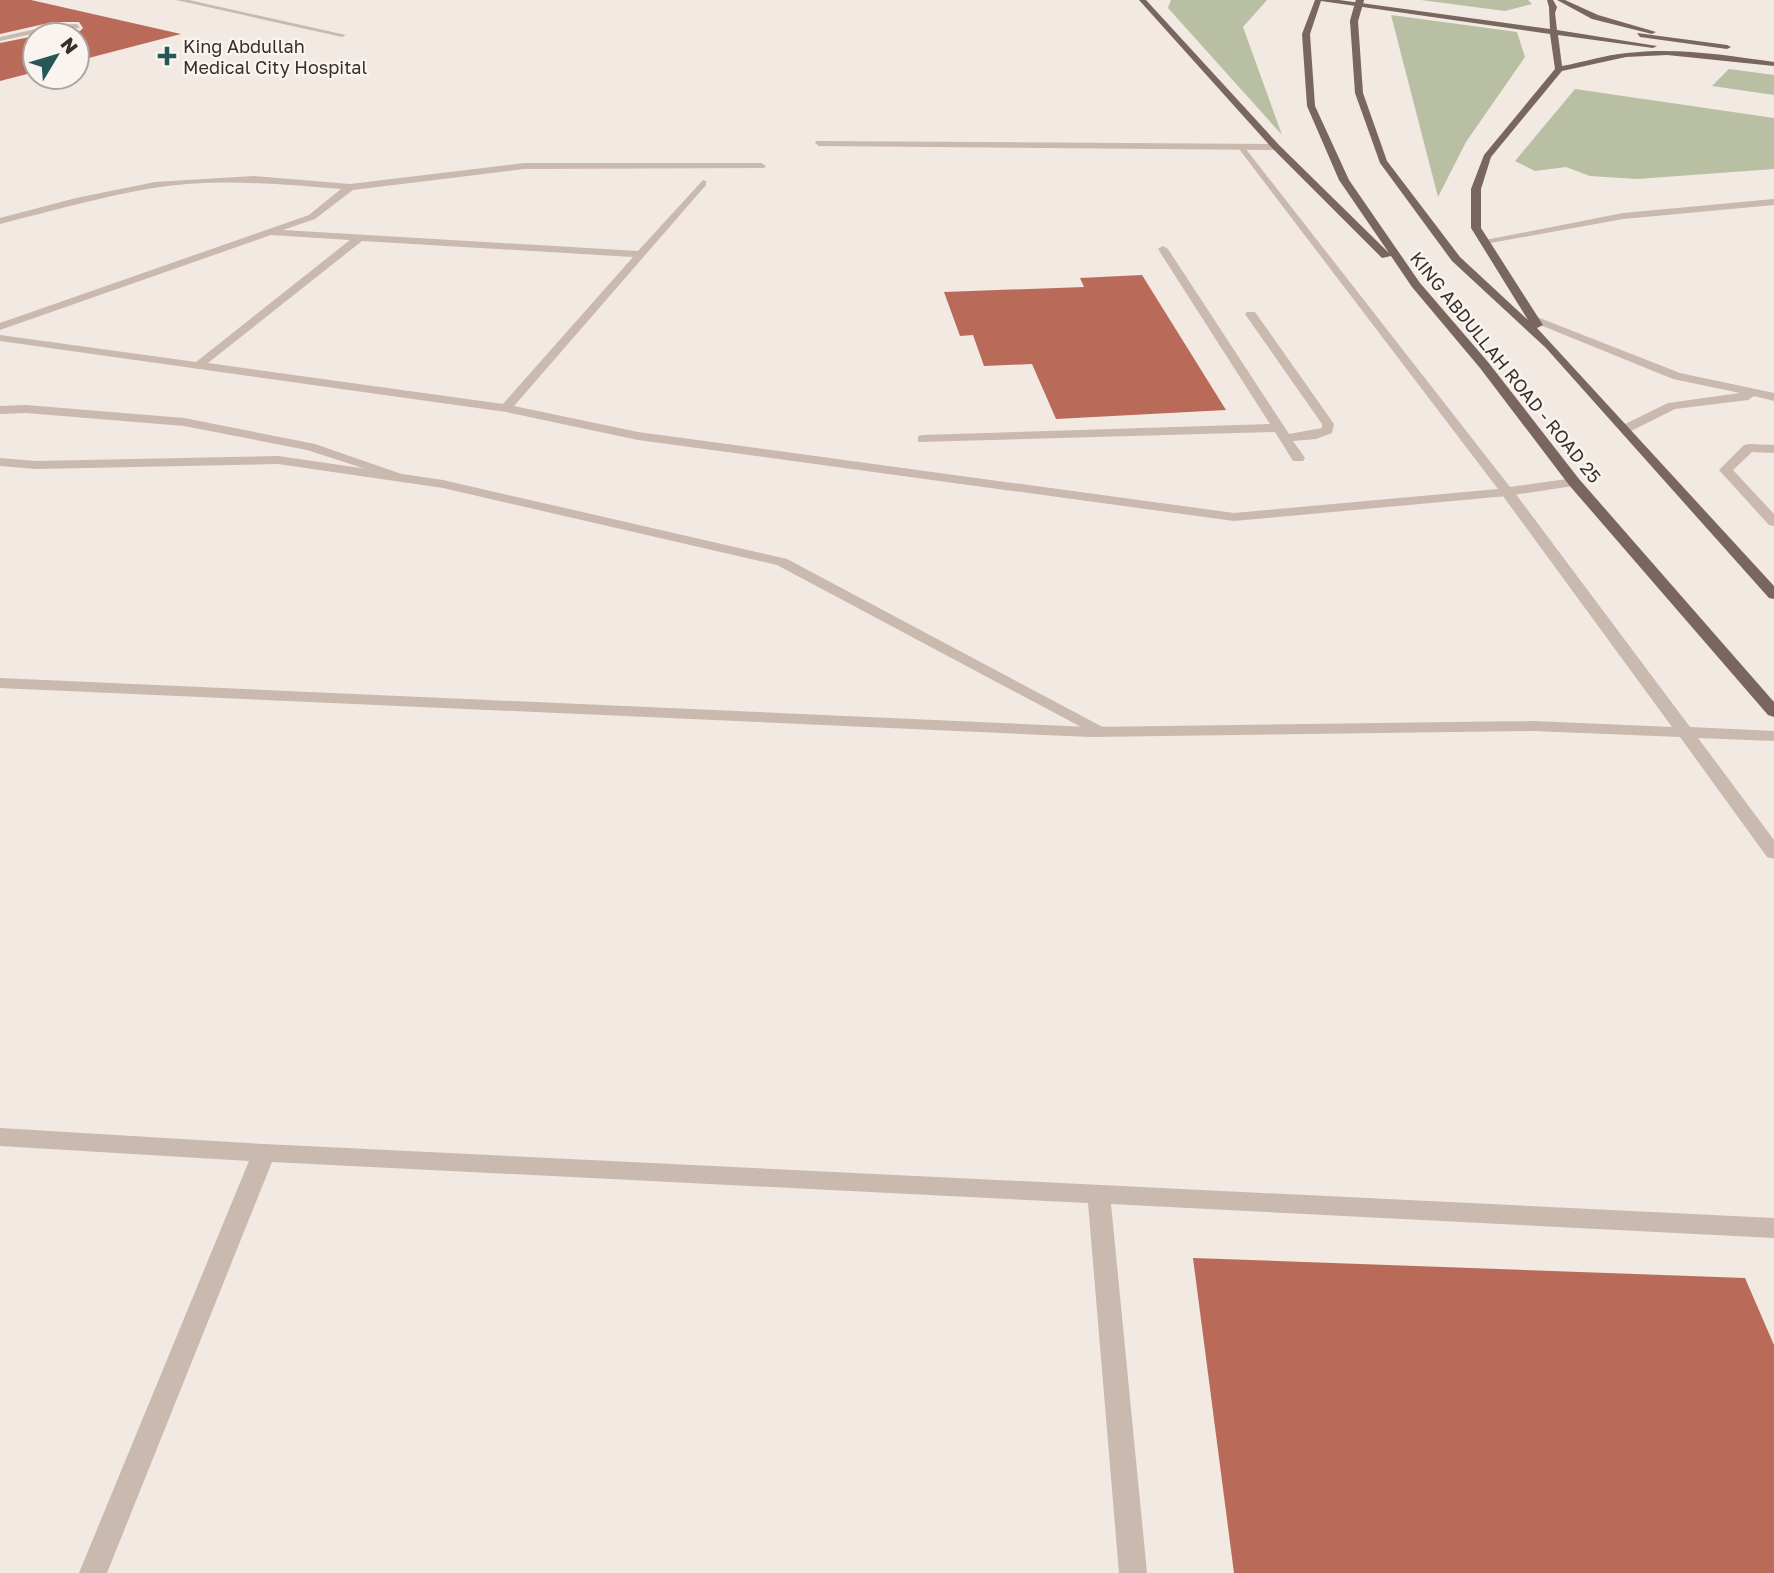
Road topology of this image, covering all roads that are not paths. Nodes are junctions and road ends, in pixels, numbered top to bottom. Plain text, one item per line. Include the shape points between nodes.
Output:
1 (179, 0) edge
2 (1142, 0) edge
3 (1154, 0) edge
4 (1318, 0) edge
5 (1324, 0) edge
6 (1360, 0) edge
7 (1550, 0) edge
8 (1560, 0) edge
9 (1154, 13) junction
10 (1540, 20) dead end
11 (1553, 22) junction
12 (1553, 32) junction
13 (342, 35) dead end
14 (21, 36) edge
15 (21, 38) edge
16 (0, 42) edge
17 (1742, 49) dead end
18 (1731, 52) junction
19 (1774, 64) edge
20 (1559, 69) junction
21 (819, 143) dead end
22 (1242, 147) junction
23 (1276, 147) junction
24 (761, 166) dead end
25 (704, 183) dead end
26 (350, 187) junction
27 (1774, 202) edge
28 (0, 221) edge
29 (268, 232) junction
30 (359, 238) junction
31 (1485, 241) junction
32 (1163, 249) dead end
33 (641, 254) junction
34 (1416, 285) junction
35 (1251, 314) dead end
36 (1532, 318) junction
37 (0, 327) edge
38 (0, 338) edge
39 (1549, 346) junction
40 (200, 364) junction
41 (1768, 396) edge
42 (506, 408) junction
43 (0, 410) edge
44 (1625, 429) junction
45 (1282, 433) junction
46 (923, 439) dead end
47 (1774, 449) edge
48 (1298, 458) dead end
49 (0, 462) edge
50 (409, 479) junction
51 (1574, 482) junction
52 (1507, 492) junction
53 (1774, 523) edge
54 (1774, 595) edge
55 (0, 683) edge
56 (1774, 712) edge
57 (1683, 731) junction
58 (1104, 732) junction
59 (1774, 736) edge
60 (1774, 853) edge
61 (0, 1137) edge
62 (264, 1153) junction
63 (1099, 1194) junction
64 (1774, 1228) edge
65 (93, 1573) edge
66 (1133, 1573) edge

1 - 13 street
2 - 9 main road
3 - 9 main road
4 - 34 main road, KING ABDULLAH ROAD - ROAD 25 via 1306,34 1311,106 1344,180
5 - 12 main road
6 - 39 main road, KING ABDULLAH ROAD - ROAD 25, bridge via 1354,21 1359,93 1382,161 1456,259
7 - 11 main road
8 - 18 main road via 1595,17
9 - 23 main road
10 - 11 main road
11 - 12 main road
11 - 18 main road
12 - 18 main road
12 - 20 main road
14 - 16 street
15 - 16 street
17 - 18 main road
18 - 19 main road
18 - 20 main road via 1626,55
20 - 31 main road via 1487,158 1476,189 1476,228
21 - 22 street
22 - 23 street
22 - 52 street
23 - 34 main road
24 - 26 street via 524,166
25 - 33 street
26 - 28 street via 254,179 155,186
26 - 29 street via 312,217
27 - 31 street via 1623,216
29 - 30 street
29 - 37 street
30 - 33 street
30 - 40 street
31 - 36 main road
32 - 45 street
33 - 42 street
34 - 51 main road, KING ABDULLAH ROAD - ROAD 25
35 - 45 street via 1328,424 1328,429 1316,435
36 - 39 main road
36 - 41 street via 1677,376
38 - 40 street
39 - 44 main road, KING ABDULLAH ROAD - ROAD 25
40 - 42 street
41 - 44 street via 1672,406
42 - 52 street via 638,436 1234,517
43 - 50 street via 184,422 310,447
44 - 54 main road, KING ABDULLAH ROAD - ROAD 25
45 - 46 street
45 - 48 street
47 - 53 street via 1749,448 1726,470
49 - 50 street via 278,460
50 - 58 street via 782,562
51 - 52 street
51 - 56 main road, KING ABDULLAH ROAD - ROAD 25
52 - 57 street
55 - 58 street
57 - 58 street via 1534,726
57 - 59 street
57 - 60 street
61 - 62 street
62 - 63 street
62 - 65 street
63 - 64 street
63 - 66 street

